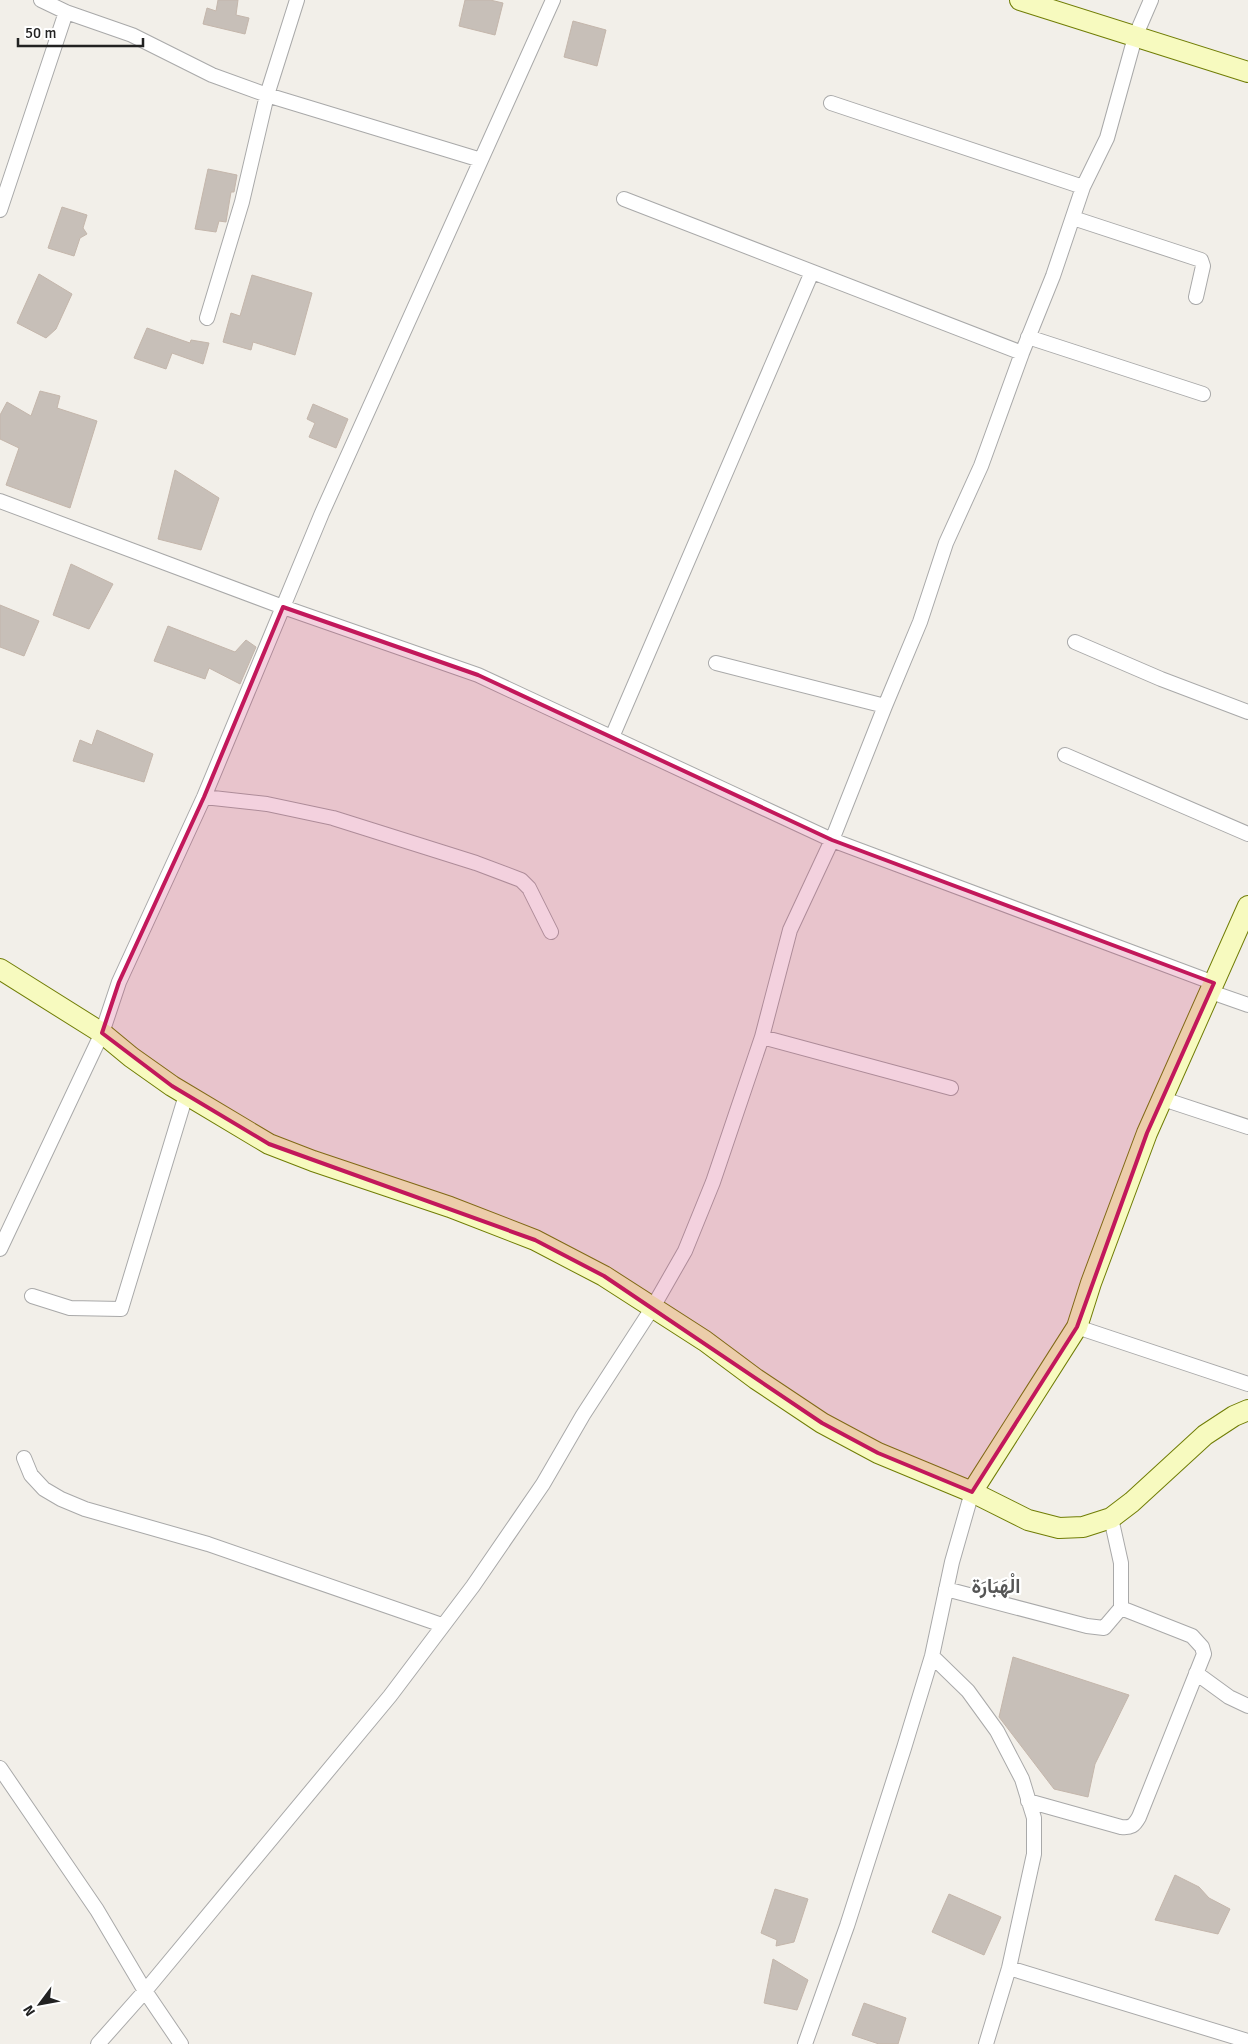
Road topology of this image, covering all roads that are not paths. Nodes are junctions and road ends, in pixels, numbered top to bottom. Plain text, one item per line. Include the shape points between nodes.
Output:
1 (41, 0) edge
2 (297, 0) edge
3 (553, 0) edge
4 (1020, 0) edge
5 (1151, 0) edge
6 (66, 12) junction
7 (1135, 37) junction
8 (1248, 72) edge
9 (268, 95) junction
10 (831, 103) dead end
11 (482, 160) junction
12 (1084, 187) junction
13 (624, 199) dead end
14 (0, 210) edge
15 (1073, 218) junction
16 (812, 272) junction
17 (1196, 297) dead end
18 (207, 318) dead end
19 (1028, 337) junction
20 (1022, 353) junction
21 (1202, 394) dead end
22 (0, 501) edge
23 (283, 607) junction
24 (1075, 642) dead end
25 (716, 663) dead end
26 (885, 706) junction
27 (1248, 712) edge
28 (612, 737) junction
29 (1065, 755) dead end
30 (204, 797) junction
31 (1248, 834) edge
32 (832, 840) junction
33 (1248, 906) edge
34 (551, 932) dead end
35 (0, 969) edge
36 (1212, 988) junction
37 (1248, 1005) edge
38 (102, 1033) junction
39 (762, 1037) junction
40 (951, 1088) dead end
41 (186, 1095) junction
42 (1163, 1099) junction
43 (1248, 1128) edge
44 (0, 1249) edge
45 (32, 1296) dead end
46 (654, 1307) junction
47 (1077, 1327) junction
48 (1248, 1384) edge
49 (1248, 1410) edge
50 (24, 1458) dead end
51 (972, 1492) junction
52 (1111, 1518) junction
53 (946, 1590) junction
54 (1121, 1608) junction
55 (442, 1625) junction
56 (932, 1656) junction
57 (1196, 1673) junction
58 (1248, 1706) edge
59 (0, 1768) edge
60 (1028, 1801) junction
61 (1009, 1968) junction
62 (145, 1991) junction
63 (1248, 2041) edge
64 (98, 2044) edge
65 (181, 2044) edge
66 (804, 2044) edge
67 (986, 2044) edge

1 - 6 street
2 - 9 street
3 - 11 street
4 - 7 street
5 - 7 street
6 - 9 street via 132,35 212,75
6 - 14 street
7 - 8 street
7 - 12 street via 1107,138
9 - 11 street
9 - 18 street via 242,202
10 - 12 street
11 - 23 street via 322,513
12 - 15 street
13 - 16 street
15 - 17 street via 1201,260 1203,266
15 - 19 street
16 - 20 street
16 - 28 street
19 - 20 street
19 - 21 street
20 - 26 street via 981,466 946,543 920,622
22 - 23 street
23 - 28 street via 478,675
23 - 30 street
24 - 27 street
25 - 26 street
26 - 32 street
28 - 32 street
29 - 31 street
30 - 34 street via 267,804 333,818 521,880 529,888
30 - 38 street via 119,982
32 - 36 street
32 - 39 street via 790,930
33 - 36 street
35 - 38 street
36 - 37 street
36 - 42 street
38 - 41 street
38 - 44 street
39 - 40 street
39 - 46 street via 713,1182 685,1252
41 - 45 street via 121,1309 70,1308
41 - 46 street via 270,1144 535,1240
42 - 43 street
42 - 47 street via 1147,1133
46 - 51 street via 822,1423 878,1453
46 - 55 street via 517,1523
47 - 48 street
47 - 51 street
49 - 52 street via 1205,1434
50 - 55 street via 31,1475 44,1489 86,1509 208,1544
51 - 52 street via 1028,1520 1059,1528 1083,1527
51 - 53 street
52 - 54 street via 1121,1563
53 - 54 street via 1104,1628
53 - 56 street
54 - 57 street via 1198,1641 1204,1654
55 - 62 street via 390,1696
56 - 60 street via 968,1691 997,1731 1022,1779
56 - 66 street via 847,1926
57 - 58 street via 1229,1697
57 - 60 street via 1134,1825 1121,1827
59 - 62 street via 97,1910
60 - 61 street via 1034,1818 1034,1854
61 - 63 street
61 - 67 street
62 - 64 street
62 - 65 street

